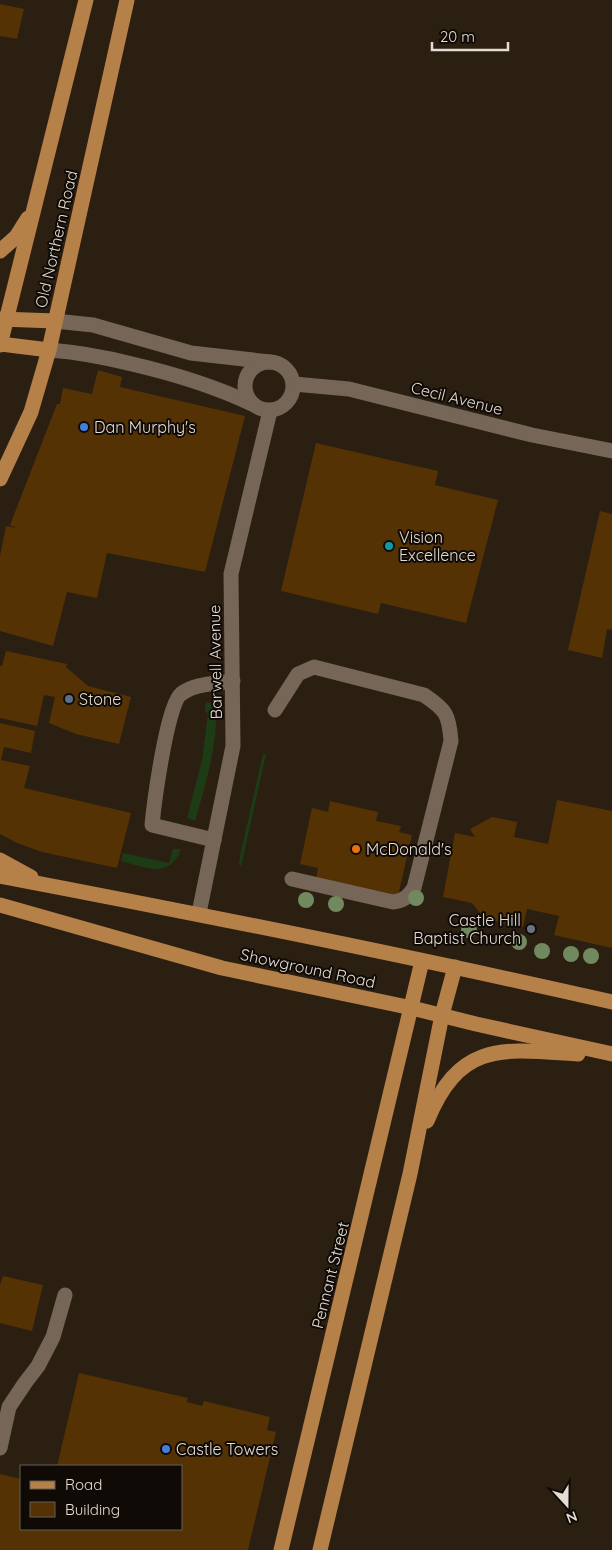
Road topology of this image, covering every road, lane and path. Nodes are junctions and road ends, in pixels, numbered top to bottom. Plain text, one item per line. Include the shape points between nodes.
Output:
1 (86, 0) edge
2 (127, 0) edge
3 (38, 196) junction
4 (0, 251) edge
5 (4, 319) edge
6 (56, 321) junction
7 (0, 345) edge
8 (48, 350) junction
9 (270, 362) junction
10 (294, 384) junction
11 (252, 404) junction
12 (270, 411) junction
13 (612, 452) edge
14 (0, 479) edge
15 (233, 681) junction
16 (275, 710) dead end
17 (214, 840) junction
18 (0, 860) edge
19 (0, 876) edge
20 (292, 879) dead end
21 (43, 884) junction
22 (0, 905) edge
23 (199, 913) junction
24 (422, 961) junction
25 (455, 967) junction
26 (612, 1002) edge
27 (412, 1008) junction
28 (442, 1015) junction
29 (612, 1055) edge
30 (410, 1174) junction
31 (65, 1296) dead end
32 (0, 1448) edge
33 (281, 1550) edge
34 (320, 1550) edge

1 - 3 main road, Old Northern Road
2 - 6 main road, Old Northern Road
3 - 4 main road via 16,237
3 - 5 main road, Old Northern Road
5 - 6 main road
5 - 7 main road, Old Northern Road
6 - 8 main road, Old Northern Road
6 - 9 street via 93,325 191,353
7 - 8 main road
8 - 11 street via 85,353 167,372
8 - 14 main road, Old Northern Road via 31,412
9 - 10 street via 289,371
9 - 11 street via 255,367 246,380 247,397
10 - 12 street via 285,405
10 - 13 street, Cecil Avenue via 349,389
11 - 12 street
12 - 15 street, Barwell Avenue via 231,574
15 - 17 street, Barwell Avenue via 233,746
15 - 17 street via 196,686 179,694 172,709 156,790 152,825
16 - 20 street via 298,674 314,667 424,694 439,706 449,721 451,741 414,888 409,896 393,902
17 - 23 street, Barwell Avenue
18 - 21 main road
19 - 21 main road, Showground Road
21 - 23 main road, Showground Road
22 - 27 main road, Showground Road via 222,968
23 - 24 main road, Showground Road
24 - 25 main road, Showground Road
24 - 27 main road, Pennant Street
25 - 26 main road, Showground Road
25 - 28 main road
27 - 28 main road, Showground Road
27 - 33 main road, Pennant Street
28 - 29 main road, Showground Road
28 - 30 main road
29 - 30 main road via 513,1050 489,1054 471,1062 440,1092 422,1133
30 - 34 main road
31 - 32 street via 54,1337 9,1408

